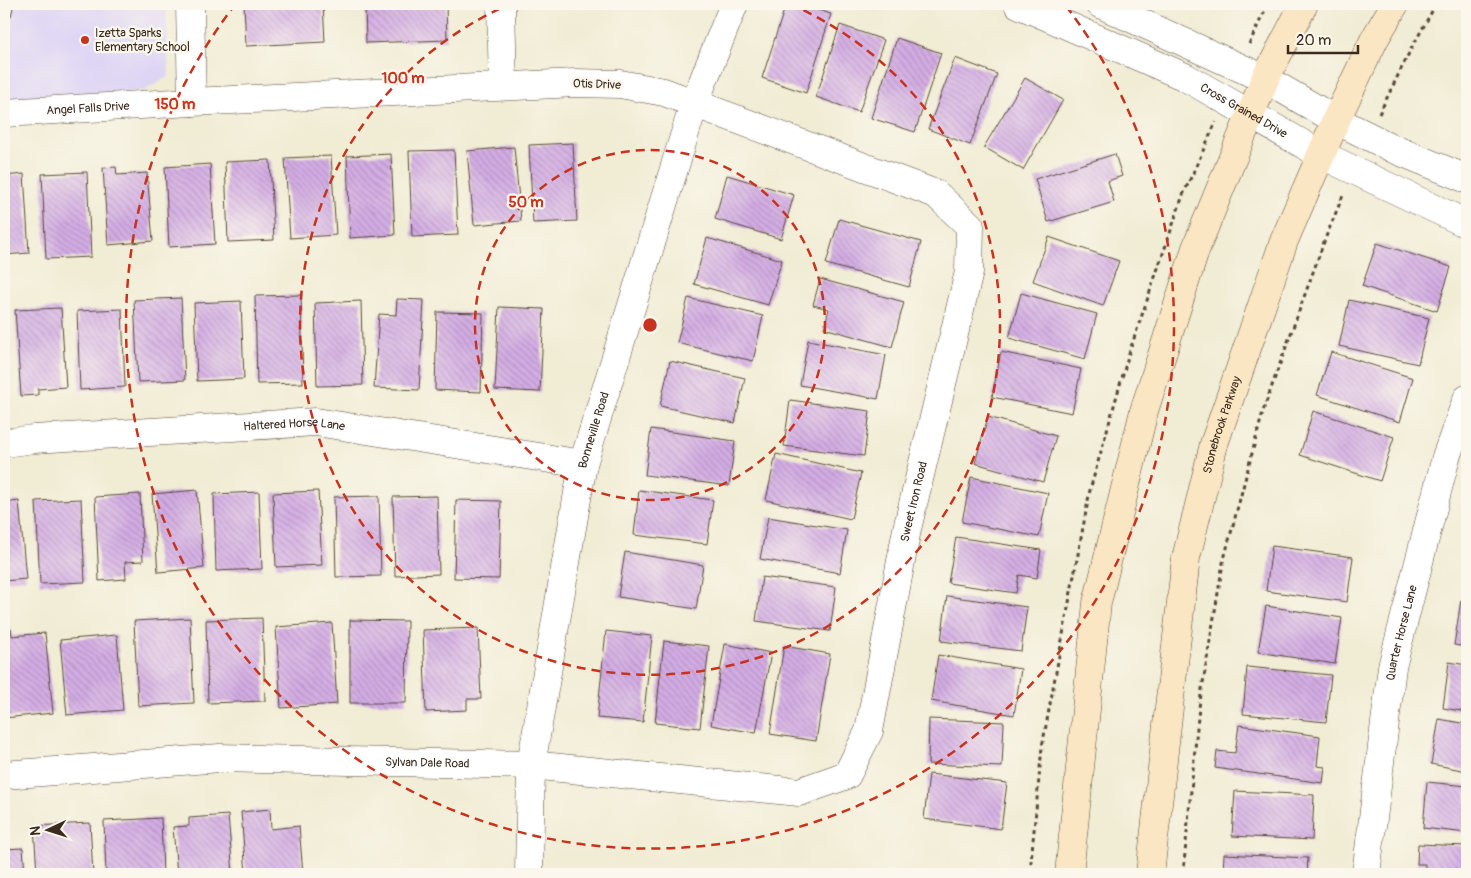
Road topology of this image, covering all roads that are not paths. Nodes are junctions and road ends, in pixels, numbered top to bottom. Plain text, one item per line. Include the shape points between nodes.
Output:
1 (6, 4) edge
2 (190, 4) edge
3 (501, 4) edge
4 (734, 4) edge
5 (1018, 4) edge
6 (1100, 4) edge
7 (1304, 4) edge
8 (1395, 4) edge
9 (4, 13) edge
10 (1265, 79) junction
11 (503, 86) junction
12 (192, 102) junction
13 (694, 104) junction
14 (4, 112) edge
15 (1250, 114) junction
16 (1336, 120) junction
17 (1322, 155) junction
18 (1467, 178) edge
19 (1467, 224) edge
20 (970, 226) joint
21 (1467, 399) edge
22 (4, 443) edge
23 (583, 464) junction
24 (531, 764) junction
25 (4, 775) edge
26 (847, 775) joint
27 (529, 874) edge
28 (1069, 874) edge
29 (1150, 874) edge
30 (1366, 874) edge

1 - 9 lane
2 - 12 street
3 - 11 street
4 - 13 street, Bonneville Road
5 - 15 street, Cross Grained Drive via 1185,77
6 - 10 street
7 - 10 main road
8 - 16 main road, Stonebrook Parkway
10 - 15 main road
10 - 16 street
11 - 12 street, Otis Drive
11 - 13 street, Otis Drive via 620,84 664,92
12 - 14 street, Angel Falls Drive
13 - 20 street, Otis Drive via 936,194
13 - 23 street, Bonneville Road
15 - 17 street, Cross Grained Drive
15 - 28 main road via 1196,248 1144,411 1097,603
16 - 17 main road, Stonebrook Parkway
16 - 18 street via 1394,149
17 - 19 street, Cross Grained Drive
17 - 29 main road, Stonebrook Parkway via 1284,241 1252,330 1214,444 1186,558
20 - 26 street, Sweet Iron Road via 969,272 907,529 868,731
21 - 30 street, Quarter Horse Lane via 1446,457 1392,667
22 - 23 street, Haltered Horse Lane via 316,422
23 - 24 street, Bonneville Road
24 - 25 street, Sylvan Dale Road via 220,758
24 - 26 street, Sylvan Dale Road via 799,792
24 - 27 street, Bonneville Road

